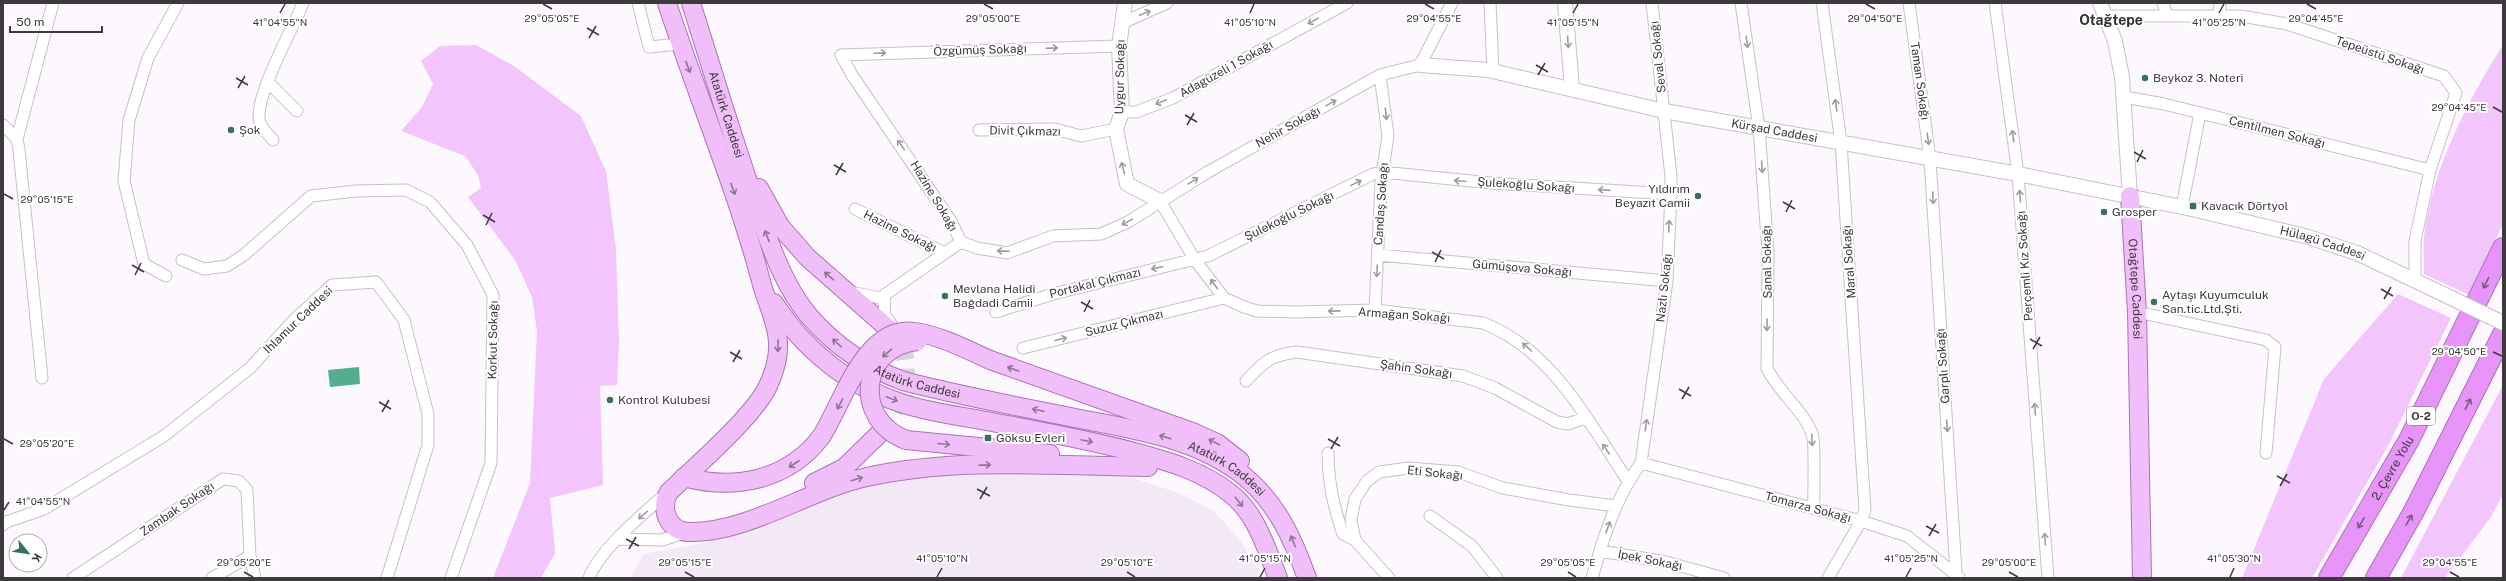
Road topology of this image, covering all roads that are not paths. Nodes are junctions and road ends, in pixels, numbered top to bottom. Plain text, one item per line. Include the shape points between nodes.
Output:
1 (52, 3) edge
2 (178, 3) edge
3 (303, 3) edge
4 (638, 3) edge
5 (667, 3) edge
6 (691, 3) edge
7 (1125, 3) edge
8 (1167, 3) edge
9 (1347, 3) edge
10 (1452, 3) edge
11 (1490, 3) edge
12 (1565, 3) edge
13 (1652, 3) edge
14 (1742, 3) edge
15 (1822, 3) edge
16 (1909, 3) edge
17 (1995, 3) edge
18 (2163, 3) edge
19 (2220, 3) edge
20 (2102, 9) edge
21 (2167, 16) junction
22 (2219, 16) junction
23 (1122, 23) junction
24 (680, 44) junction
25 (1120, 46) junction
26 (841, 54) joint
27 (1420, 65) junction
28 (1493, 71) junction
29 (1380, 75) junction
30 (268, 82) junction
31 (1572, 89) junction
32 (2124, 97) junction
33 (297, 111) dead end
34 (1664, 111) junction
35 (1122, 112) junction
36 (2200, 113) junction
37 (3, 124) edge
38 (1759, 128) junction
39 (1116, 129) junction
40 (979, 130) dead end
41 (17, 139) junction
42 (273, 140) dead end
43 (1841, 143) junction
44 (1930, 159) junction
45 (741, 161) junction
46 (2430, 170) junction
47 (1382, 172) junction
48 (2018, 174) junction
49 (1671, 194) junction
50 (2130, 196) junction
51 (1160, 201) junction
52 (2182, 207) junction
53 (855, 209) dead end
54 (961, 242) junction
55 (2503, 248) edge
56 (946, 253) junction
57 (1378, 255) junction
58 (182, 260) dead end
59 (1195, 260) junction
60 (757, 268) junction
61 (166, 276) dead end
62 (2415, 279) junction
63 (1666, 281) junction
64 (845, 290) junction
65 (885, 294) junction
66 (1224, 298) junction
67 (1375, 310) junction
68 (996, 312) dead end
69 (2136, 312) junction
70 (2503, 323) edge
71 (2503, 334) edge
72 (899, 337) joint
73 (1023, 348) dead end
74 (990, 360) junction
75 (42, 378) dead end
76 (1246, 381) dead end
77 (1585, 418) junction
78 (879, 434) tunnel mouth
79 (1328, 453) dead end
80 (2266, 453) dead end
81 (1641, 464) junction
82 (1148, 467) junction
83 (684, 477) junction
84 (1208, 479) junction
85 (1628, 481) junction
86 (1259, 490) junction
87 (669, 492) junction
88 (1616, 506) junction
89 (1814, 508) junction
90 (1430, 516) dead end
91 (1861, 521) junction
92 (5, 523) edge
93 (687, 532) junction
94 (619, 539) junction
95 (1355, 540) junction
96 (1600, 551) junction
97 (250, 556) junction
98 (1958, 575) edge
99 (73, 578) edge
100 (212, 578) edge
101 (255, 578) edge
102 (387, 578) edge
103 (450, 578) edge
104 (589, 578) edge
105 (1278, 578) edge
106 (1307, 578) edge
107 (1389, 578) edge
108 (1497, 578) edge
109 (1592, 578) edge
110 (1724, 578) edge
111 (1828, 578) edge
112 (2048, 578) edge
113 (2142, 578) edge
114 (2329, 578) edge
115 (2376, 578) edge

1 - 41 street
2 - 61 street via 148,58 129,120 124,181 144,264
3 - 30 street
4 - 24 street via 649,47
5 - 24 main road, Atatürk Caddesi
6 - 45 main road, Atatürk Caddesi
7 - 23 street, Uygur Sokağı
23 -> 8 street
9 -> 35 street, Adagüzeli 1 Sokaḡı via 1173,98 1136,112
10 - 27 street
11 - 28 street
12 -> 31 street
13 - 34 street, Seval Sokağı
14 -> 38 street, Sanal Sokağı
43 -> 15 street, Maral Sokağı
16 -> 44 street, Taman Sokağı
48 -> 17 street, Perçemli Kız Sokağı
18 - 21 street
19 - 22 street
20 - 21 street, Tepeüstü Sokağı
20 - 32 street, Otağtepe Caddesi via 2115,41
21 - 22 street, Tepeüstü Sokağı
22 - 46 street, Tepeüstü Sokağı via 2241,16 2287,24 2444,76 2456,93
23 - 25 street, Uygur Sokağı
24 -> 60 main road, Atatürk Caddesi via 740,209
26 -> 25 street, Özgümüş Sokağı
25 - 35 street, Uygur Sokağı
54 -> 26 street, Hazine Sokaḡı via 951,221 852,75
27 - 28 street, Kürşad Caddesi
27 - 29 street, Nehir Sokağı
28 - 31 street, Kürşad Caddesi
29 -> 47 street, Candaş Sokağı via 1388,136
51 -> 29 street, Nehir Sokağı
30 - 33 street
30 - 42 street via 260,97 260,123
31 - 34 street, Kürşad Caddesi
32 - 36 street, Centilmen Sokağı
32 - 50 street, Otağtepe Caddesi
34 - 38 street, Kürşad Caddesi
34 - 49 street, Nazlı Sokağı
35 - 39 street, Uygur Sokağı
36 - 46 street, Centilmen Sokağı
36 - 52 street
37 - 41 street
38 - 43 street, Kürşad Caddesi
38 -> 89 street, Sanal Sokağı via 1768,252 1767,368 1774,383 1797,410 1812,434
39 - 40 street, Divit Çıkmazı via 1081,136 1055,129
51 -> 39 street, Uygur Sokağı via 1127,184
41 - 75 street
43 - 44 street, Kürşad Caddesi
43 - 91 street, Maral Sokağı via 1864,503
44 - 48 street, Kürşad Caddesi
44 -> 98 street, Garplı Sokağı
64 -> 45 main road via 788,237
86 -> 45 main road, Atatürk Caddesi via 1245,477 1216,458 1170,439 913,384 869,367 821,329 798,299 776,259
46 - 62 street, Tepeüstü Sokağı via 2415,241
49 -> 47 street, Şulekoğlu Sokağı via 1491,183
47 - 57 street, Candaş Sokağı
59 -> 47 street, Şulekoğlu Sokaḡı via 1208,256 1373,174
48 - 50 street, Kürşad Caddesi
112 -> 48 street, Perçemli Kız Sokağı
63 -> 49 street, Nazlı Sokağı
50 - 52 street, Hülagü Caddesi
50 - 69 main road, Otağtepe Caddesi
51 -> 54 street, Hazine Sokaḡı via 1128,222 1101,234 1053,236 1006,253 977,248
51 - 59 street
52 - 62 street, Hülagü Caddesi via 2305,236 2357,253
53 - 56 street, Hazine Sokağı
54 - 56 street
55 -> 114 highway, 2. Çevre Yolu / O-2 via 2409,440
56 - 65 street
57 - 63 street, Gümüşova Sokağı
57 -> 67 street, Candaş Sokağı
58 - 103 street, Korkut Sokağı via 204,269 227,266 244,255 312,196 356,191 406,190 430,202 467,245 493,295 491,463
66 -> 59 street
59 -> 68 street, Portakal Çıkmazı via 1053,294
60 -> 83 main road via 777,327 779,344 776,363 767,388 753,408
60 -> 84 main road via 780,312 812,349 841,373 867,389 909,405 1120,448 1170,462
62 - 70 street, Hülagü Caddesi, bridge
81 -> 63 street, Nazlı Sokağı
64 - 65 street via 874,298 880,298
64 - 72 main road
65 - 72 street via 884,314
67 -> 66 street, Armaḡan Sokaḡı via 1257,311
73 -> 66 street, Suzuz Çıkmazı
77 -> 67 street, Armaḡan Sokaḡı via 1556,375 1525,344 1500,329 1483,323
69 - 80 street via 2266,340 2275,347
69 - 113 main road, Otağtepe Caddesi
115 -> 71 highway via 2414,511
74 -> 82 main road, bridge via 921,341 908,342 887,352 878,362 870,384 871,402 878,420 885,428 906,440 1089,458
74 -> 83 main road, bridge via 928,335 914,332 890,335 870,350 821,437 802,458 770,476 736,482 709,482
86 -> 74 main road via 1248,470 1217,443
76 - 77 street, Şahin Sokağı via 1264,361 1297,352 1463,376 1494,388 1557,422 1568,424
85 -> 77 street, Armaḡan Sokaḡı
78 - 93 main road via 844,468 826,478
79 - 95 street via 1328,468 1338,521 1343,534
81 - 85 street
81 - 89 street, Tomarza Sokağı
82 - 84 main road
93 -> 82 main road via 708,531 736,524 860,478 918,467 1081,464
83 - 87 main road
84 -> 105 main road via 1232,494 1248,514 1264,540
85 - 88 street
106 -> 86 main road, Atatürk Caddesi via 1289,532
87 - 93 main road via 664,501 667,516 673,525
87 -> 94 street via 627,528
88 - 95 street, Eti Sokağı via 1503,488 1458,472 1409,468 1380,472 1367,481 1355,499 1351,520
96 -> 88 street
89 - 91 street, Tomarza Sokağı
90 - 108 street via 1472,546
91 - 98 street, Tomarza Sokağı via 1906,536
91 - 111 street
92 - 102 street, Ihlamur Caddesi via 44,509 164,436 250,368 294,320 332,285 376,282 404,320 428,414 428,444
93 - 94 street via 662,540
94 - 104 street via 597,563
95 - 107 street
96 - 109 street
96 - 110 street, İpek Sokağı via 1666,562
97 - 99 street, Zambak Sokağı via 247,490 239,481 223,478
97 - 100 street
97 - 101 street, Zambak Sokağı

